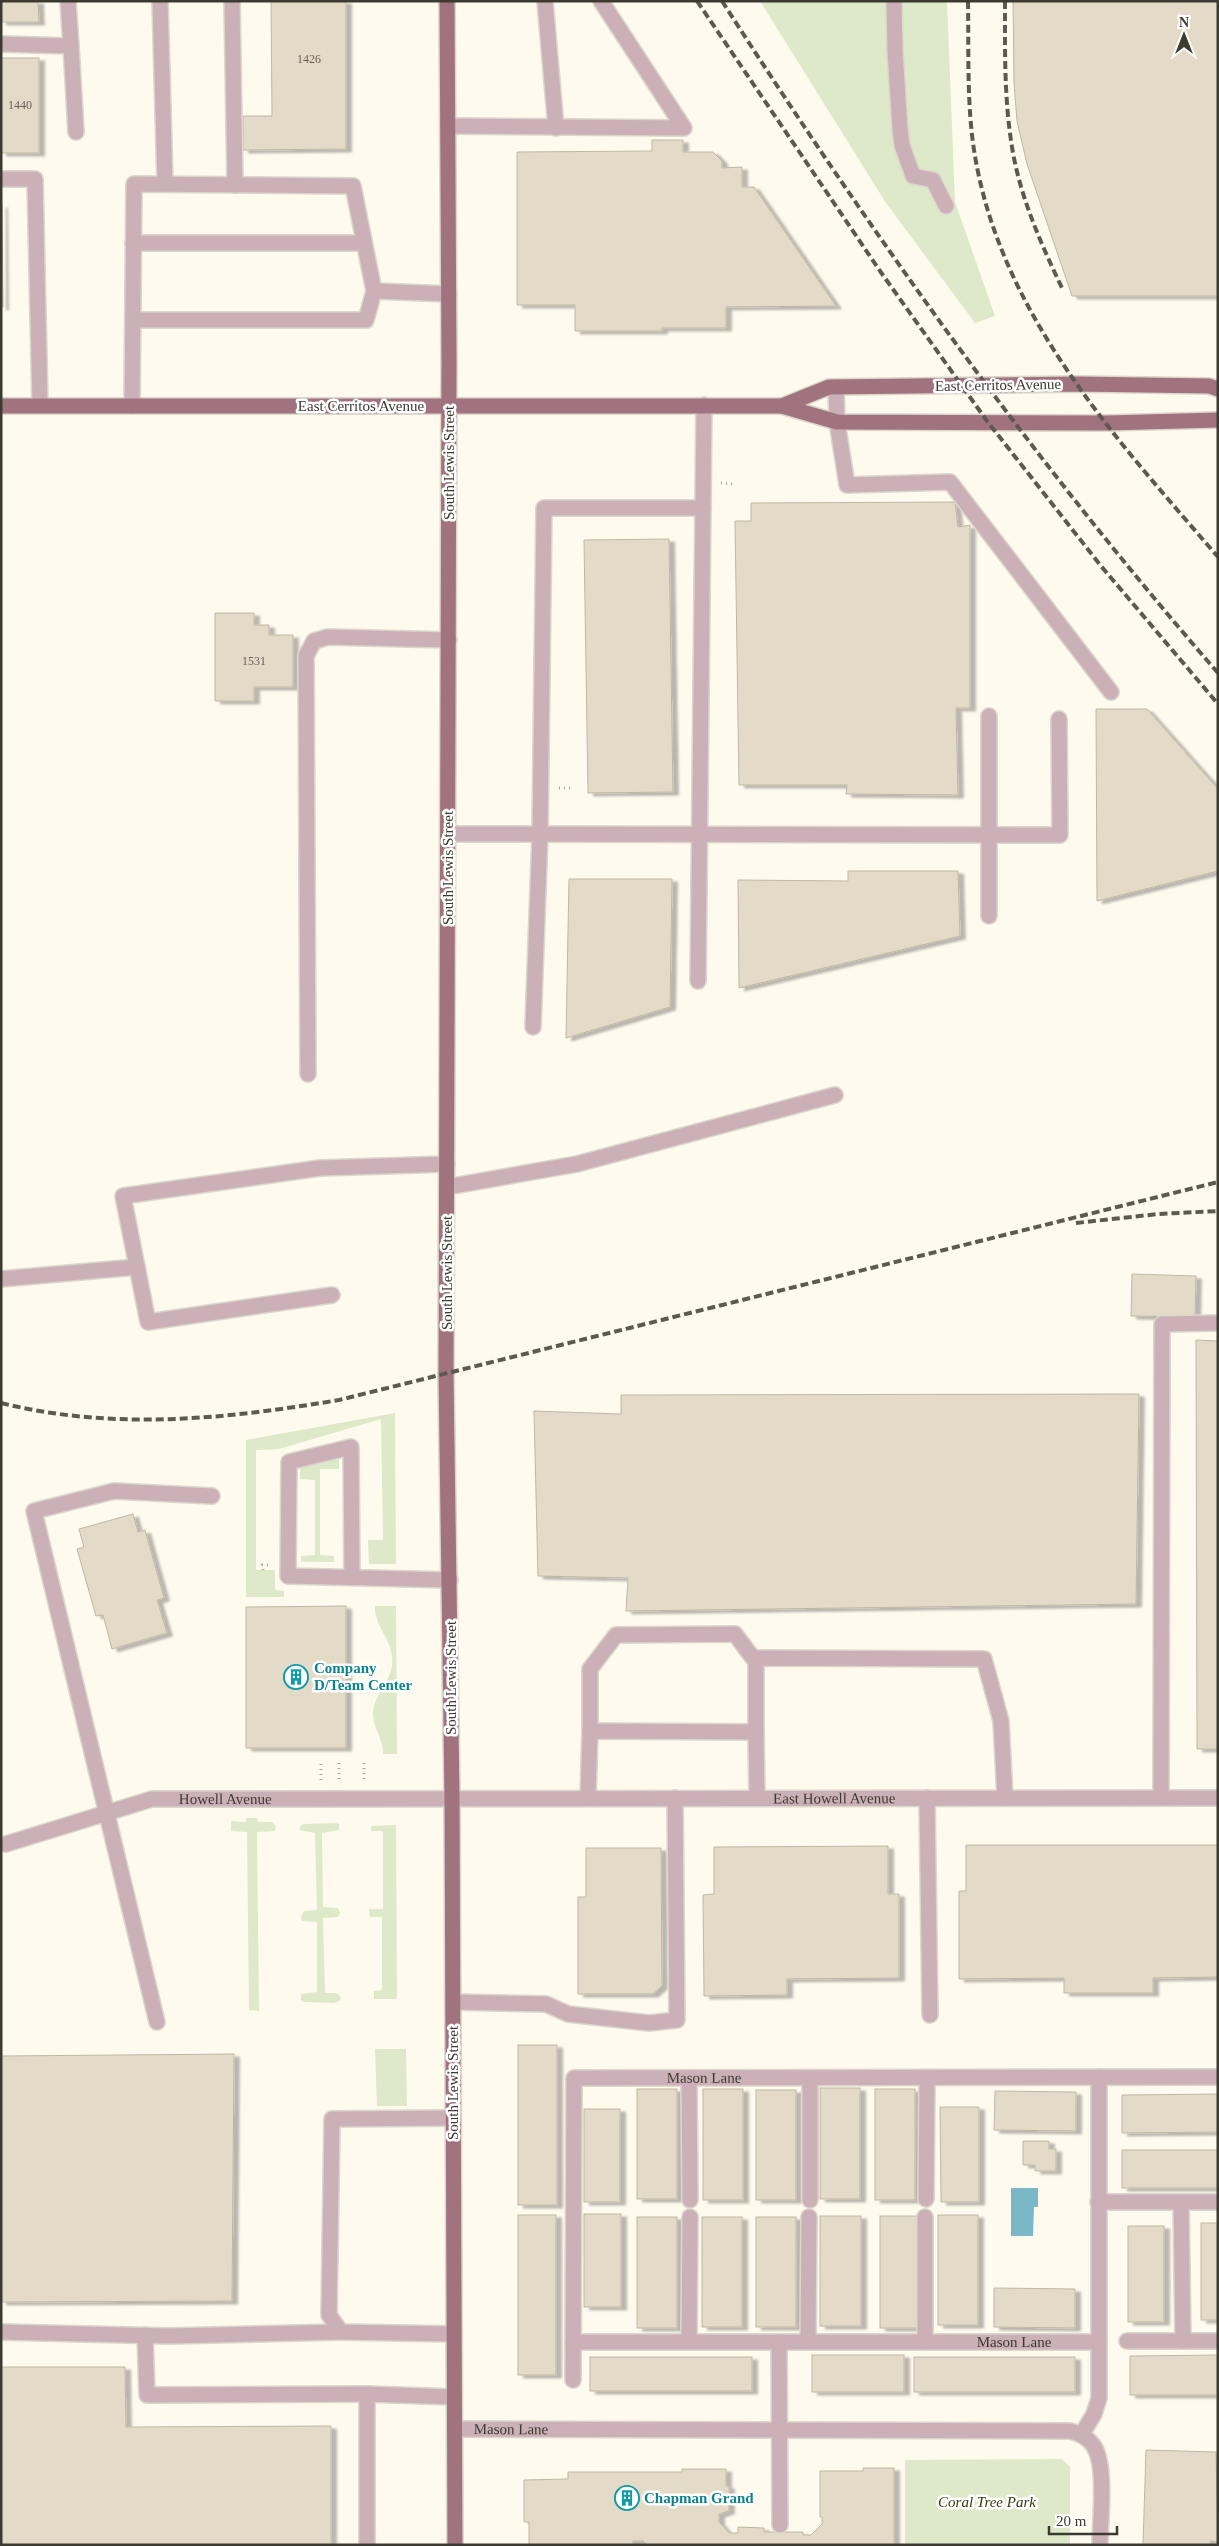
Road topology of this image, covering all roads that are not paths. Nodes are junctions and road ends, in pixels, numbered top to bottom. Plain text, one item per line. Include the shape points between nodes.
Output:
1 (68, 1) edge
2 (160, 1) edge
3 (232, 1) edge
4 (447, 1) edge
5 (544, 1) edge
6 (601, 1) edge
7 (894, 1) edge
8 (1, 44) edge
9 (71, 46) junction
10 (448, 126) junction
11 (556, 128) junction
12 (76, 132) dead end
13 (1, 179) edge
14 (165, 184) junction
15 (235, 185) junction
16 (946, 206) dead end
17 (133, 243) junction
18 (364, 243) junction
19 (374, 291) junction
20 (449, 294) junction
21 (133, 320) junction
22 (836, 387) junction
23 (1218, 388) edge
24 (40, 405) junction
25 (704, 405) junction
26 (1, 406) edge
27 (132, 406) junction
28 (449, 406) junction
29 (782, 406) junction
30 (1218, 420) edge
31 (838, 422) junction
32 (703, 508) junction
33 (449, 640) junction
34 (1111, 692) dead end
35 (990, 716) dead end
36 (1059, 719) dead end
37 (448, 834) junction
38 (540, 834) junction
39 (700, 834) junction
40 (989, 835) junction
41 (988, 916) dead end
42 (698, 981) dead end
43 (533, 1027) dead end
44 (308, 1074) dead end
45 (835, 1095) dead end
46 (447, 1164) junction
47 (447, 1187) junction
48 (137, 1267) junction
49 (1, 1279) edge
50 (332, 1295) dead end
51 (1218, 1322) edge
52 (212, 1496) dead end
53 (352, 1578) junction
54 (450, 1580) junction
55 (756, 1662) junction
56 (590, 1731) junction
57 (756, 1732) junction
58 (452, 1798) junction
59 (588, 1798) junction
60 (675, 1798) junction
61 (757, 1798) junction
62 (927, 1798) junction
63 (1005, 1798) junction
64 (1161, 1798) junction
65 (1218, 1798) edge
66 (107, 1813) junction
67 (6, 1844) dead end
68 (453, 2002) junction
69 (930, 2015) dead end
70 (156, 2022) dead end
71 (1099, 2077) junction
72 (1218, 2077) edge
73 (690, 2078) junction
74 (810, 2078) junction
75 (927, 2079) junction
76 (453, 2118) junction
77 (926, 2199) dead end
78 (690, 2200) dead end
79 (810, 2200) dead end
80 (1098, 2202) junction
81 (1181, 2202) junction
82 (1218, 2202) edge
83 (690, 2217) dead end
84 (809, 2217) dead end
85 (925, 2217) dead end
86 (1, 2332) edge
87 (341, 2332) junction
88 (454, 2334) junction
89 (145, 2335) junction
90 (1127, 2341) dead end
91 (1183, 2341) junction
92 (1218, 2341) edge
93 (573, 2342) junction
94 (689, 2342) junction
95 (779, 2342) junction
96 (808, 2342) junction
97 (925, 2342) junction
98 (1099, 2342) junction
99 (573, 2380) dead end
100 (367, 2394) junction
101 (454, 2396) junction
102 (779, 2429) junction
103 (455, 2430) junction
104 (1082, 2434) junction
105 (780, 2525) dead end
106 (367, 2545) edge
107 (455, 2545) edge
108 (1100, 2545) edge

1 - 9 street
2 - 14 street
3 - 15 street
4 - 10 main road, South Lewis Street
5 - 11 street
6 - 11 street via 684,128
7 - 16 street via 902,145 913,176 933,180
8 - 9 street
9 - 12 street
10 - 11 street
10 - 20 main road, South Lewis Street
13 - 24 street via 35,180
14 - 15 street
14 - 17 street via 134,184
15 - 18 street via 353,186
17 - 18 street
17 - 21 street
18 - 19 street
19 - 20 street
19 - 21 street via 366,320
20 - 28 main road, South Lewis Street
21 - 27 street
22 - 23 main road, East Cerritos Avenue via 1079,384
22 - 29 main road, East Cerritos Avenue
22 - 31 street
24 - 26 main road, East Cerritos Avenue
24 - 27 main road, East Cerritos Avenue
25 - 28 main road, East Cerritos Avenue
25 - 29 main road, East Cerritos Avenue
25 - 32 street
27 - 28 main road, East Cerritos Avenue
28 - 33 main road, South Lewis Street
29 - 31 main road, East Cerritos Avenue
30 - 31 main road, East Cerritos Avenue
31 - 34 street via 847,485 950,482
32 - 38 street via 544,508
32 - 39 street
33 - 37 main road, South Lewis Street
33 - 44 street via 318,638 306,656
35 - 40 street
36 - 40 street via 1060,835
37 - 38 street
37 - 46 main road, South Lewis Street
38 - 39 street
38 - 43 street
39 - 40 street
39 - 42 street
40 - 41 street
45 - 47 street via 577,1164
46 - 47 main road, South Lewis Street
46 - 48 street via 320,1168 123,1196
47 - 54 main road, South Lewis Street
48 - 49 street
48 - 50 street via 148,1322
51 - 64 street via 1162,1324
52 - 66 street via 114,1491 34,1510
53 - 53 street via 351,1447 289,1462 288,1576
53 - 54 street
54 - 58 main road, South Lewis Street
55 - 56 street via 735,1634 616,1635 590,1669
55 - 57 street
55 - 63 street via 756,1658 984,1659 1001,1721
56 - 57 street
56 - 59 street
57 - 61 street
58 - 59 street, East Howell Avenue
58 - 66 street, Howell Avenue via 152,1799
58 - 68 main road, South Lewis Street
59 - 60 street, East Howell Avenue
60 - 61 street, East Howell Avenue
60 - 68 street via 677,2020 648,2022 568,2014 546,2004
61 - 62 street, East Howell Avenue
62 - 63 street, East Howell Avenue
62 - 69 street
63 - 64 street, East Howell Avenue
64 - 65 street, East Howell Avenue
66 - 67 street, Howell Avenue
66 - 70 street
68 - 76 main road, South Lewis Street
71 - 72 street, Mason Lane
71 - 75 street, Mason Lane
71 - 80 street
73 - 74 street, Mason Lane
73 - 78 street
73 - 93 street, Mason Lane via 574,2078
74 - 75 street, Mason Lane
74 - 79 street
75 - 77 street
76 - 87 street via 332,2119 329,2315
76 - 88 main road, South Lewis Street
80 - 81 street
80 - 98 street
81 - 82 street
81 - 91 street
83 - 94 street
84 - 96 street
85 - 97 street
86 - 89 street
87 - 88 street
87 - 89 street
88 - 101 main road, South Lewis Street
89 - 100 street via 147,2395
90 - 91 street
91 - 92 street
93 - 94 street, Mason Lane
93 - 99 street, Mason Lane
94 - 95 street, Mason Lane
95 - 96 street, Mason Lane
95 - 102 street
96 - 97 street, Mason Lane
97 - 98 street, Mason Lane
98 - 104 street via 1099,2398
100 - 101 street
100 - 106 street
101 - 103 main road, South Lewis Street
102 - 103 street, Mason Lane
102 - 104 street, Mason Lane via 1070,2431
102 - 105 street
103 - 107 main road, South Lewis Street
104 - 108 street via 1093,2445 1100,2462

